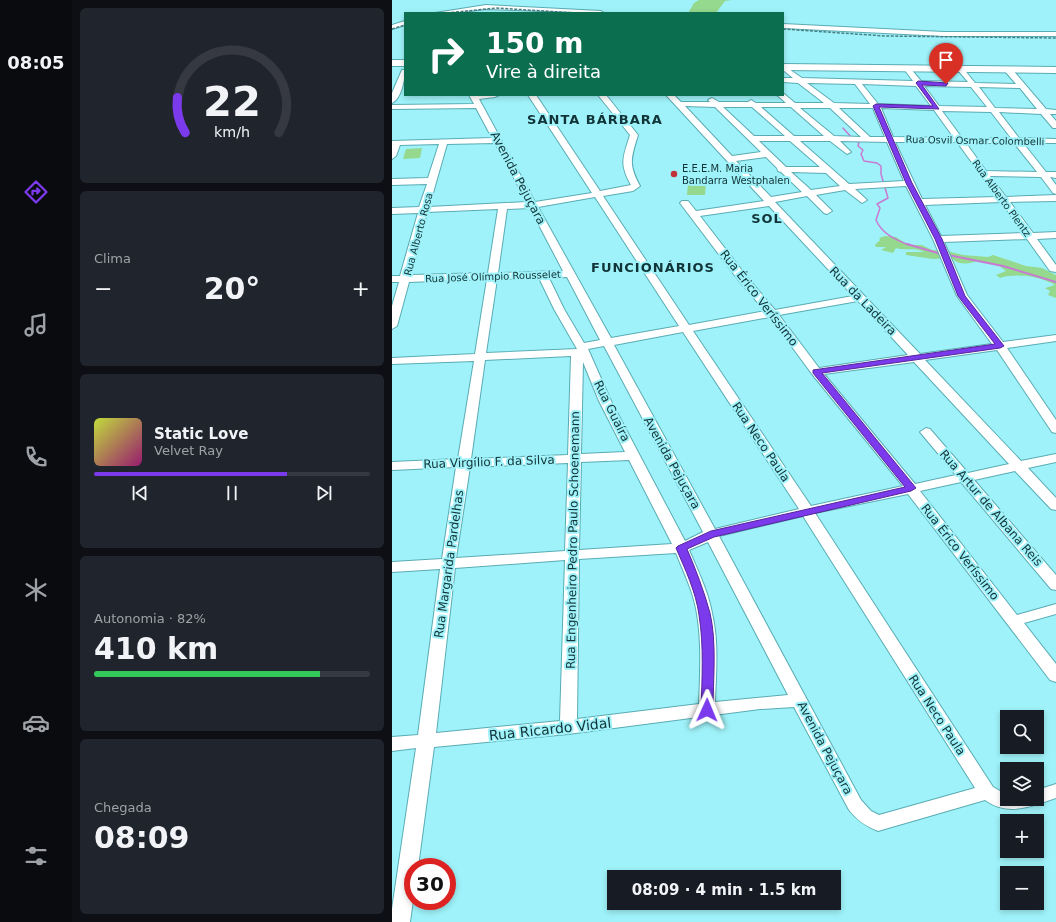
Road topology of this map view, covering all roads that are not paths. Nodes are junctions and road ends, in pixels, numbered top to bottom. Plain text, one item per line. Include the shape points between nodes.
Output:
1 (445, 12) edge
2 (585, 12) edge
3 (404, 23) edge
4 (784, 26) edge
5 (392, 27) edge
6 (1056, 34) edge
7 (392, 62) edge
8 (404, 63) edge
9 (784, 67) edge
10 (784, 68) edge
11 (908, 69) junction
12 (961, 69) junction
13 (1008, 70) junction
14 (1056, 70) edge
15 (404, 74) edge
16 (784, 80) edge
17 (799, 80) junction
18 (856, 81) junction
19 (918, 83) junction
20 (974, 85) junction
21 (1022, 86) junction
22 (490, 96) edge
23 (533, 96) edge
24 (603, 96) edge
25 (671, 96) edge
26 (707, 96) edge
27 (744, 96) edge
28 (782, 96) edge
29 (475, 99) edge
30 (392, 101) edge
31 (715, 103) junction
32 (678, 104) junction
33 (753, 104) junction
34 (793, 105) junction
35 (831, 105) junction
36 (876, 106) junction
37 (392, 107) edge
38 (937, 108) junction
39 (993, 110) junction
40 (1044, 112) junction
41 (1056, 112) edge
42 (1056, 126) edge
43 (750, 138) junction
44 (792, 138) junction
45 (832, 138) junction
46 (867, 138) junction
47 (889, 139) junction
48 (498, 140) junction
49 (959, 140) junction
50 (1016, 140) junction
51 (444, 141) junction
52 (1056, 141) edge
53 (395, 143) edge
54 (848, 152) dead end
55 (766, 154) junction
56 (392, 156) edge
57 (730, 159) junction
58 (781, 169) junction
59 (828, 170) junction
60 (984, 173) junction
61 (1043, 175) junction
62 (1056, 175) edge
63 (433, 181) junction
64 (392, 182) edge
65 (909, 183) junction
66 (848, 187) junction
67 (1056, 191) edge
68 (806, 192) junction
69 (596, 194) junction
70 (1056, 198) edge
71 (1002, 199) junction
72 (862, 200) dead end
73 (769, 201) junction
74 (919, 202) junction
75 (685, 203) dead end
76 (532, 205) junction
77 (503, 207) junction
78 (422, 210) junction
79 (392, 211) edge
80 (827, 212) dead end
81 (694, 214) junction
82 (1056, 235) edge
83 (1030, 236) junction
84 (938, 239) junction
85 (1054, 269) dead end
86 (569, 274) junction
87 (543, 275) junction
88 (493, 277) junction
89 (406, 278) junction
90 (392, 279) edge
91 (859, 298) junction
92 (773, 314) junction
93 (392, 326) edge
94 (686, 329) junction
95 (1056, 338) edge
96 (606, 342) junction
97 (1000, 346) junction
98 (581, 351) junction
99 (480, 358) junction
100 (917, 358) junction
101 (392, 361) edge
102 (816, 372) junction
103 (1056, 430) edge
104 (926, 432) dead end
105 (634, 456) junction
106 (1056, 458) edge
107 (575, 459) junction
108 (464, 463) junction
109 (392, 466) edge
110 (1020, 466) junction
111 (966, 478) junction
112 (911, 488) junction
113 (1056, 506) edge
114 (807, 511) junction
115 (711, 534) junction
116 (681, 548) junction
117 (572, 555) junction
118 (448, 564) junction
119 (392, 567) edge
120 (1056, 585) edge
121 (1056, 609) edge
122 (1013, 621) junction
123 (1056, 676) edge
124 (800, 700) junction
125 (707, 710) junction
126 (568, 727) junction
127 (426, 742) junction
128 (392, 744) edge
129 (1056, 791) edge
130 (987, 792) junction
131 (1044, 795) edge
132 (1000, 802) edge
133 (400, 922) edge

1 - 2 street via 486,6
3 - 5 street
4 - 6 street via 944,34
7 - 8 main road
9 - 11 main road
10 - 17 street
11 - 12 main road
11 - 19 street, Rua Alberto Plentz
12 - 13 main road
12 - 20 street
13 - 14 main road
13 - 21 street
15 - 30 street
16 - 17 street
17 - 18 street
17 - 35 street
18 - 19 street
18 - 36 street
19 - 20 street
19 - 38 street, Rua Alberto Plentz
20 - 21 street
20 - 39 street
21 - 40 street
22 - 29 street
23 - 69 street, Rua Neco Paula
24 - 69 street via 634,135 625,164 636,186
25 - 32 street, Rua da Ladeira
26 - 31 street
27 - 33 street
28 - 34 street
29 - 37 street
29 - 48 street, Avenida Pejuçara
31 - 32 street
31 - 33 street
31 - 43 street
32 - 57 street, Rua da Ladeira
33 - 34 street
33 - 44 street
34 - 35 street
34 - 45 street
35 - 36 street
35 - 46 street
36 - 38 street
36 - 47 street
38 - 39 street
38 - 49 street, Rua Alberto Plentz
39 - 40 street
39 - 50 street
40 - 41 street
40 - 42 street
43 - 44 street, Rua Osvil Osmar Colombelli
43 - 55 street
44 - 45 street, Rua Osvil Osmar Colombelli
44 - 59 street
45 - 46 street, Rua Osvil Osmar Colombelli
45 - 54 street
46 - 47 street, Rua Osvil Osmar Colombelli
47 - 49 street, Rua Osvil Osmar Colombelli
47 - 65 street
48 - 51 street
48 - 76 street, Avenida Pejuçara
49 - 50 street, Rua Osvil Osmar Colombelli
49 - 60 street, Rua Alberto Plentz
50 - 52 street, Rua Osvil Osmar Colombelli
50 - 61 street
51 - 53 street
51 - 63 street, Rua Alberto Rosa
53 - 56 street
55 - 57 street
55 - 58 street
57 - 73 street, Rua da Ladeira
58 - 59 street
58 - 68 street
59 - 66 street
60 - 61 street
60 - 71 street, Rua Alberto Plentz
61 - 62 street
61 - 67 street
63 - 64 street
63 - 78 street, Rua Alberto Rosa
65 - 66 street
65 - 74 street
66 - 68 street
66 - 72 street
68 - 73 street
68 - 80 street
69 - 76 street
69 - 94 street, Rua Neco Paula
70 - 71 street
71 - 74 street
71 - 83 street, Rua Alberto Plentz
73 - 81 street
73 - 91 street, Rua da Ladeira
74 - 84 street
75 - 81 street, Rua Érico Veríssimo
76 - 77 street
76 - 86 street, Avenida Pejuçara
77 - 78 street
77 - 88 street, Rua Margarida Pardelhas
78 - 79 street
78 - 89 street, Rua Alberto Rosa
81 - 92 street, Rua Érico Veríssimo via 742,279
82 - 83 street
83 - 84 street
83 - 85 street, Rua Alberto Plentz
84 - 97 street via 962,296
86 - 87 street, Rua José Olímpio Rousselet
86 - 96 street, Avenida Pejuçara
87 - 88 street, Rua José Olímpio Rousselet
87 - 98 street, Rua Guaíra
88 - 89 street, Rua José Olímpio Rousselet
88 - 99 street, Rua Margarida Pardelhas
89 - 90 street, Rua José Olímpio Rousselet
89 - 93 street, Rua Alberto Rosa
91 - 92 street
91 - 100 street, Rua da Ladeira
92 - 94 street
92 - 102 street, Rua Érico Veríssimo
94 - 96 street
94 - 114 street, Rua Neco Paula
95 - 97 street
96 - 98 street
96 - 115 street, Avenida Pejuçara
97 - 100 street
97 - 103 street
98 - 99 street
98 - 105 street, Rua Guaíra
98 - 107 street, Rua Engenheiro Pedro Paulo Schoenemann
99 - 101 street
99 - 108 street, Rua Margarida Pardelhas
100 - 102 street
100 - 110 street, Rua da Ladeira
102 - 112 street, Rua Érico Veríssimo
104 - 111 street, Rua Artur de Albana Reis
105 - 107 street, Rua Virgílio F. da Silva
105 - 116 street, Rua Guaíra
106 - 110 street
107 - 108 street, Rua Virgílio F. da Silva
107 - 117 street, Rua Engenheiro Pedro Paulo Schoenemann
108 - 109 street, Rua Virgílio F. da Silva
108 - 118 street, Rua Margarida Pardelhas
110 - 111 street
110 - 113 street, Rua da Ladeira
111 - 112 street
111 - 120 street, Rua Artur de Albana Reis
112 - 114 street
112 - 122 street, Rua Érico Veríssimo
114 - 115 street
114 - 130 street, Rua Neco Paula
115 - 116 street
115 - 124 street, Avenida Pejuçara
116 - 117 street
116 - 125 street, Rua Guaíra via 705,614 708,657
117 - 118 street
117 - 126 street, Rua Engenheiro Pedro Paulo Schoenemann
118 - 119 street
118 - 127 street, Rua Margarida Pardelhas
121 - 122 street
122 - 123 street, Rua Érico Veríssimo
124 - 125 street, Rua Ricardo Vidal
124 - 130 street, Avenida Pejuçara via 855,806 865,816 878,823
125 - 126 street, Rua Ricardo Vidal
126 - 127 street, Rua Ricardo Vidal
127 - 128 street, Rua Ricardo Vidal
127 - 133 street, Rua Margarida Pardelhas
129 - 131 street
130 - 132 street

